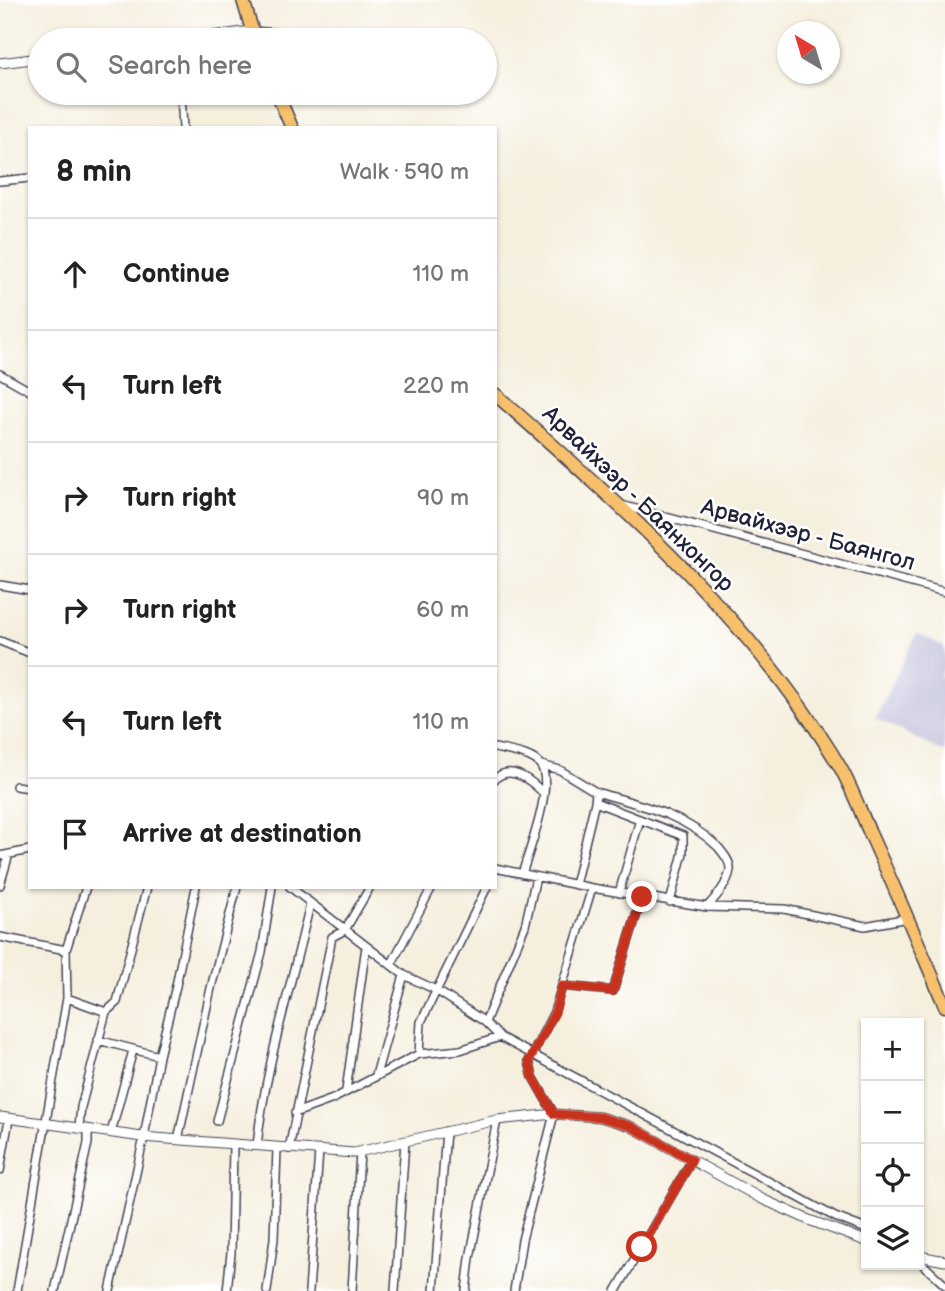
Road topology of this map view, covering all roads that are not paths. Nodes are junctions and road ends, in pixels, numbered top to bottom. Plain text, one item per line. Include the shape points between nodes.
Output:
1 (243, 0) edge
2 (252, 28) edge
3 (28, 60) edge
4 (0, 63) edge
5 (182, 105) edge
6 (282, 105) edge
7 (183, 126) edge
8 (291, 126) edge
9 (28, 178) edge
10 (0, 181) edge
11 (0, 374) edge
12 (28, 390) edge
13 (497, 396) edge
14 (620, 504) junction
15 (0, 585) edge
16 (28, 590) edge
17 (945, 592) edge
18 (0, 641) edge
19 (28, 652) edge
20 (497, 749) edge
21 (541, 765) junction
22 (497, 777) edge
23 (16, 786) dead end
24 (28, 788) edge
25 (596, 792) junction
26 (544, 794) junction
27 (595, 802) junction
28 (640, 819) junction
29 (28, 850) edge
30 (9, 854) junction
31 (0, 856) edge
32 (497, 870) edge
33 (522, 874) junction
34 (536, 877) junction
35 (575, 885) junction
36 (0, 886) edge
37 (592, 888) junction
38 (85, 889) edge
39 (146, 889) edge
40 (196, 889) edge
41 (236, 889) edge
42 (272, 889) edge
43 (369, 889) edge
44 (431, 889) edge
45 (487, 889) edge
46 (298, 891) edge
47 (619, 893) junction
48 (642, 897) junction
49 (670, 902) junction
50 (310, 904) junction
51 (707, 907) junction
52 (908, 918) junction
53 (345, 930) junction
54 (0, 937) edge
55 (366, 946) junction
56 (66, 950) junction
57 (391, 965) junction
58 (404, 975) junction
59 (562, 986) junction
60 (436, 990) junction
61 (67, 998) junction
62 (945, 1006) edge
63 (106, 1012) junction
64 (485, 1022) junction
65 (500, 1037) junction
66 (98, 1040) junction
67 (133, 1049) junction
68 (419, 1054) junction
69 (531, 1055) junction
70 (159, 1056) junction
71 (376, 1075) junction
72 (346, 1091) junction
73 (295, 1113) junction
74 (554, 1114) junction
75 (5, 1118) edge
76 (496, 1119) junction
77 (217, 1121) dead end
78 (44, 1124) junction
79 (83, 1128) junction
80 (446, 1131) junction
81 (111, 1133) junction
82 (144, 1137) junction
83 (178, 1140) junction
84 (405, 1141) junction
85 (233, 1145) junction
86 (257, 1146) junction
87 (278, 1148) junction
88 (289, 1149) junction
89 (319, 1151) junction
90 (360, 1152) junction
91 (692, 1160) junction
92 (0, 1171) edge
93 (861, 1227) edge
94 (861, 1239) edge
95 (924, 1259) edge
96 (945, 1262) edge
97 (924, 1263) edge
98 (945, 1285) edge
99 (17, 1291) edge
100 (55, 1291) edge
101 (110, 1291) edge
102 (227, 1291) edge
103 (267, 1291) edge
104 (309, 1291) edge
105 (352, 1291) edge
106 (395, 1291) edge
107 (434, 1291) edge
108 (467, 1291) edge
109 (514, 1291) edge
110 (616, 1291) edge

1 - 2 highway
3 - 4 street
5 - 7 street
6 - 8 highway
9 - 10 street
11 - 12 street
13 - 14 highway, Арвайхээр - Баянхонгор
14 - 17 street, Арвайхээр - Баянгол
14 - 52 highway, Арвайхээр - Баянхонгор via 714,598 810,719 842,770
15 - 16 street
18 - 19 street
20 - 21 street
21 - 25 street via 560,769
21 - 26 street
22 - 26 street via 522,775
23 - 24 street
25 - 27 street
25 - 51 street via 677,817 721,850 730,869
26 - 33 street
27 - 28 street
27 - 35 street
28 - 47 street
28 - 49 street via 683,836
29 - 30 street
30 - 31 street
30 - 36 street
32 - 33 street
33 - 34 street
34 - 35 street
34 - 64 street via 525,926
35 - 37 street
37 - 47 street
37 - 59 street
38 - 56 street
39 - 63 street via 117,1002
40 - 70 street
41 - 83 street
42 - 77 street via 262,952
43 - 53 street
44 - 57 street
45 - 60 street
46 - 50 street
47 - 48 street
48 - 49 street
48 - 59 street via 613,991
49 - 51 street
50 - 53 street
50 - 86 street
51 - 52 street via 784,909 864,926
52 - 62 highway, Арвайхээр - Баянхонгор
53 - 55 street
53 - 73 street via 332,937
54 - 56 street
55 - 57 street
55 - 72 street
56 - 61 street
57 - 58 street
58 - 60 street
58 - 71 street
59 - 69 street via 555,1012
60 - 64 street
60 - 68 street via 421,1021
61 - 63 street
61 - 78 street
63 - 66 street
64 - 65 street
65 - 68 street via 460,1051
65 - 69 street
66 - 67 street
66 - 79 street via 81,1107
67 - 70 street
67 - 81 street
68 - 71 street
69 - 74 street via 530,1071
69 - 93 street
70 - 82 street
71 - 72 street
72 - 73 street
73 - 88 street
74 - 76 street
74 - 91 street via 600,1117 630,1126
74 - 109 street
75 - 78 street
75 - 92 street
76 - 80 street
76 - 108 street
78 - 79 street
78 - 99 street
79 - 81 street
79 - 100 street via 88,1143
80 - 84 street
80 - 107 street
81 - 82 street
82 - 83 street
82 - 101 street
83 - 85 street
84 - 90 street
84 - 106 street
85 - 86 street
85 - 102 street
86 - 87 street
87 - 88 street
87 - 103 street
88 - 89 street
89 - 90 street
89 - 104 street
90 - 105 street
91 - 94 street via 762,1199
91 - 110 street
95 - 96 street
97 - 98 street

